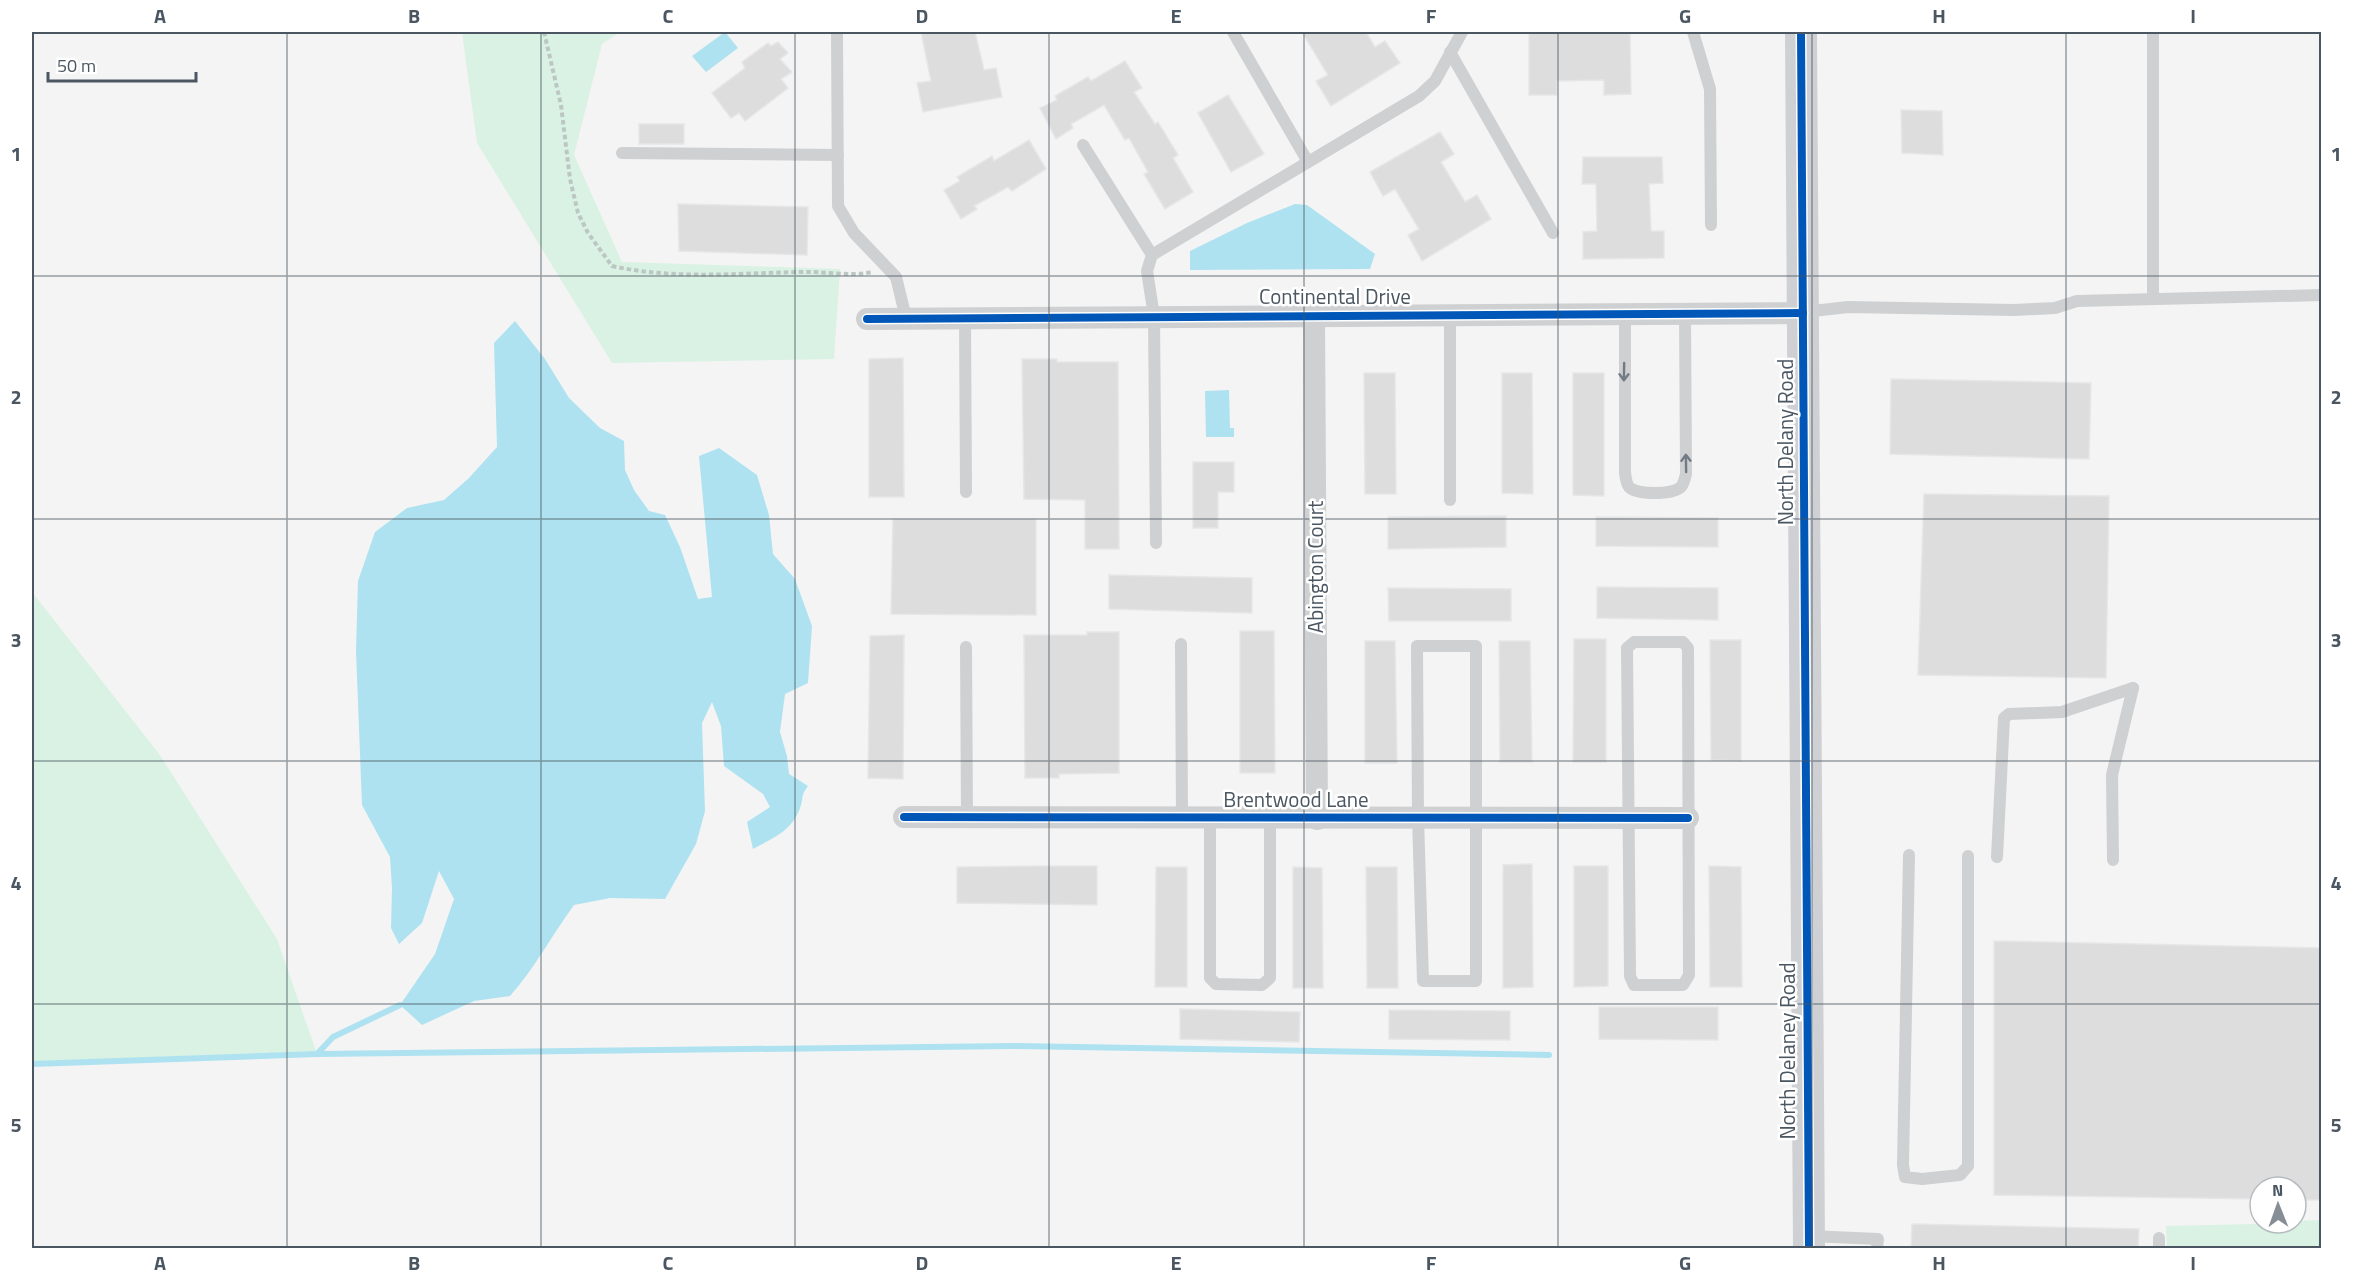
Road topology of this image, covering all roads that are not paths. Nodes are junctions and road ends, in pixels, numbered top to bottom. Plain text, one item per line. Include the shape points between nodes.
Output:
1 (837, 32) edge
2 (1233, 32) edge
3 (1462, 32) edge
4 (1693, 32) edge
5 (1802, 32) edge
6 (2152, 32) edge
7 (1450, 52) junction
8 (1083, 145) dead end
9 (622, 153) dead end
10 (838, 155) junction
11 (1308, 162) junction
12 (1711, 225) dead end
13 (1553, 233) dead end
14 (1152, 255) junction
15 (2322, 295) edge
16 (2153, 299) junction
17 (1685, 313) junction
18 (1803, 313) junction
19 (1625, 314) junction
20 (1314, 315) junction
21 (1450, 315) junction
22 (1154, 316) junction
23 (906, 318) junction
24 (867, 319) dead end
25 (966, 319) junction
26 (966, 492) dead end
27 (1450, 500) dead end
28 (1156, 543) dead end
29 (1181, 644) dead end
30 (966, 647) dead end
31 (904, 816) dead end
32 (967, 817) junction
33 (1182, 818) junction
34 (1210, 818) junction
35 (1270, 818) junction
36 (1418, 818) junction
37 (1476, 818) junction
38 (1628, 818) junction
39 (1688, 818) junction
40 (1317, 819) junction
41 (1805, 853) joint
42 (1909, 855) dead end
43 (1968, 856) dead end
44 (1996, 857) dead end
45 (2114, 860) dead end
46 (1809, 1242) edge
47 (1877, 1248) edge

1 - 10 lane
2 - 11 lane
3 - 7 lane
4 - 12 lane via 1710,89
5 - 18 street, North Delany Road
6 - 16 lane
7 - 11 lane via 1435,81 1419,96
7 - 13 lane
8 - 14 lane
9 - 10 lane
10 - 23 lane via 838,206 854,233 896,277
11 - 14 lane
14 - 22 lane via 1147,270
15 - 16 lane
16 - 18 lane via 2077,301 2055,308 2014,310 1848,307
17 - 18 street, Continental Drive
17 - 19 street, Continental Drive
19 -> 17 lane via 1625,473 1632,489 1645,493 1676,490 1686,474
18 - 41 street, North Delany Road
19 - 21 street, Continental Drive
20 - 21 street, Continental Drive
20 - 22 street, Continental Drive
20 - 40 street, Abington Court
21 - 27 lane
22 - 25 street, Continental Drive
22 - 28 lane
23 - 24 street, Continental Drive
23 - 25 street, Continental Drive
25 - 26 lane
29 - 33 lane
30 - 32 lane
31 - 32 street, Brentwood Lane
32 - 33 street, Brentwood Lane
33 - 34 street, Brentwood Lane
34 - 35 street, Brentwood Lane
34 - 35 lane via 1210,978 1216,984 1262,986 1270,978
35 - 40 street, Brentwood Lane
36 - 37 street, Brentwood Lane
36 - 37 lane via 1423,981 1476,981
36 - 37 lane via 1417,646 1476,646
36 - 40 street, Brentwood Lane
37 - 38 street, Brentwood Lane
38 - 39 street, Brentwood Lane
38 - 39 lane via 1630,976 1634,985 1683,985 1689,975
38 - 39 lane via 1627,648 1634,642 1683,642 1688,648
41 - 46 street, North Delaney Road
42 - 43 lane via 1903,1165 1905,1177 1922,1179 1960,1175 1968,1166
44 - 45 lane via 2004,718 2009,714 2062,712 2133,688 2112,775
46 - 47 lane via 1878,1239

